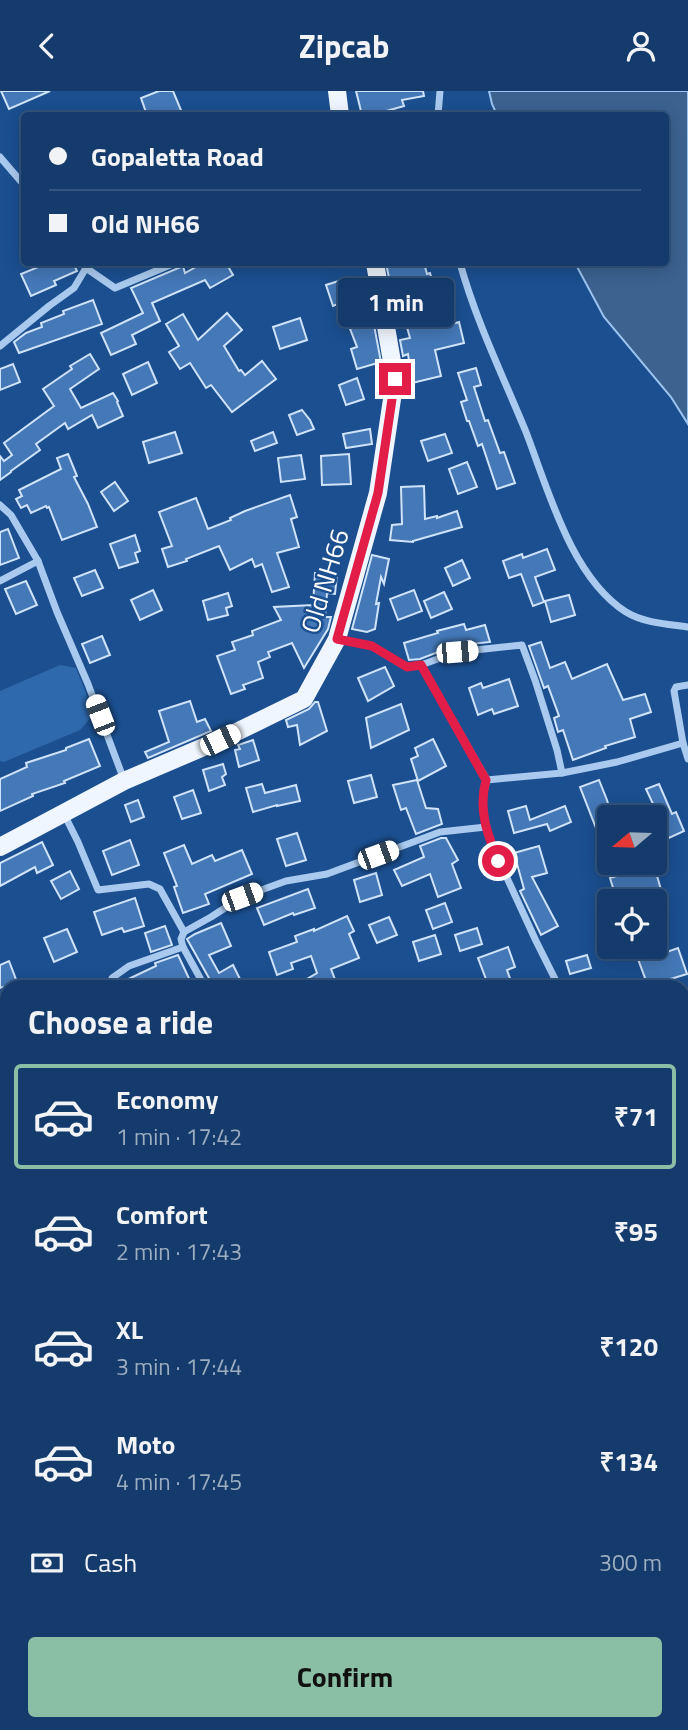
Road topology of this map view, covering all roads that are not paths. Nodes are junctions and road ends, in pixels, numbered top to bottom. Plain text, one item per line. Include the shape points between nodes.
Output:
1 (337, 91) edge
2 (440, 91) edge
3 (340, 112) edge
4 (438, 112) edge
5 (0, 157) edge
6 (21, 182) edge
7 (84, 266) edge
8 (85, 266) edge
9 (168, 266) edge
10 (376, 266) edge
11 (461, 266) edge
12 (0, 346) edge
13 (0, 505) edge
14 (38, 561) junction
15 (0, 581) edge
16 (688, 627) edge
17 (337, 639) junction
18 (421, 665) junction
19 (688, 685) edge
20 (683, 743) junction
21 (688, 759) edge
22 (562, 773) junction
23 (486, 780) junction
24 (124, 781) junction
25 (64, 814) junction
26 (486, 827) junction
27 (0, 846) edge
28 (184, 932) junction
29 (183, 947) junction
30 (112, 980) edge
31 (201, 980) edge
32 (556, 980) edge

1 - 3 main road
2 - 4 street
5 - 6 street
7 - 12 street via 74,288
8 - 9 street via 115,288
10 - 17 main road, Old NH66 via 395,379 378,493
11 - 16 street via 547,493 589,574 626,612
13 - 14 street
14 - 15 street
14 - 24 street
17 - 18 street via 372,646 407,667
17 - 24 main road, Old NH66 via 304,699
18 - 22 street via 457,652 522,645
18 - 23 street
19 - 20 street via 674,691
20 - 21 street
20 - 22 street
22 - 23 street
23 - 26 street via 482,805
24 - 25 main road, Old NH66
25 - 27 main road, Old NH66
25 - 28 street via 98,890 149,884 160,889
26 - 28 street via 440,832 327,874 286,881 242,897
26 - 32 street
28 - 29 street
29 - 30 street via 129,966
29 - 31 street

